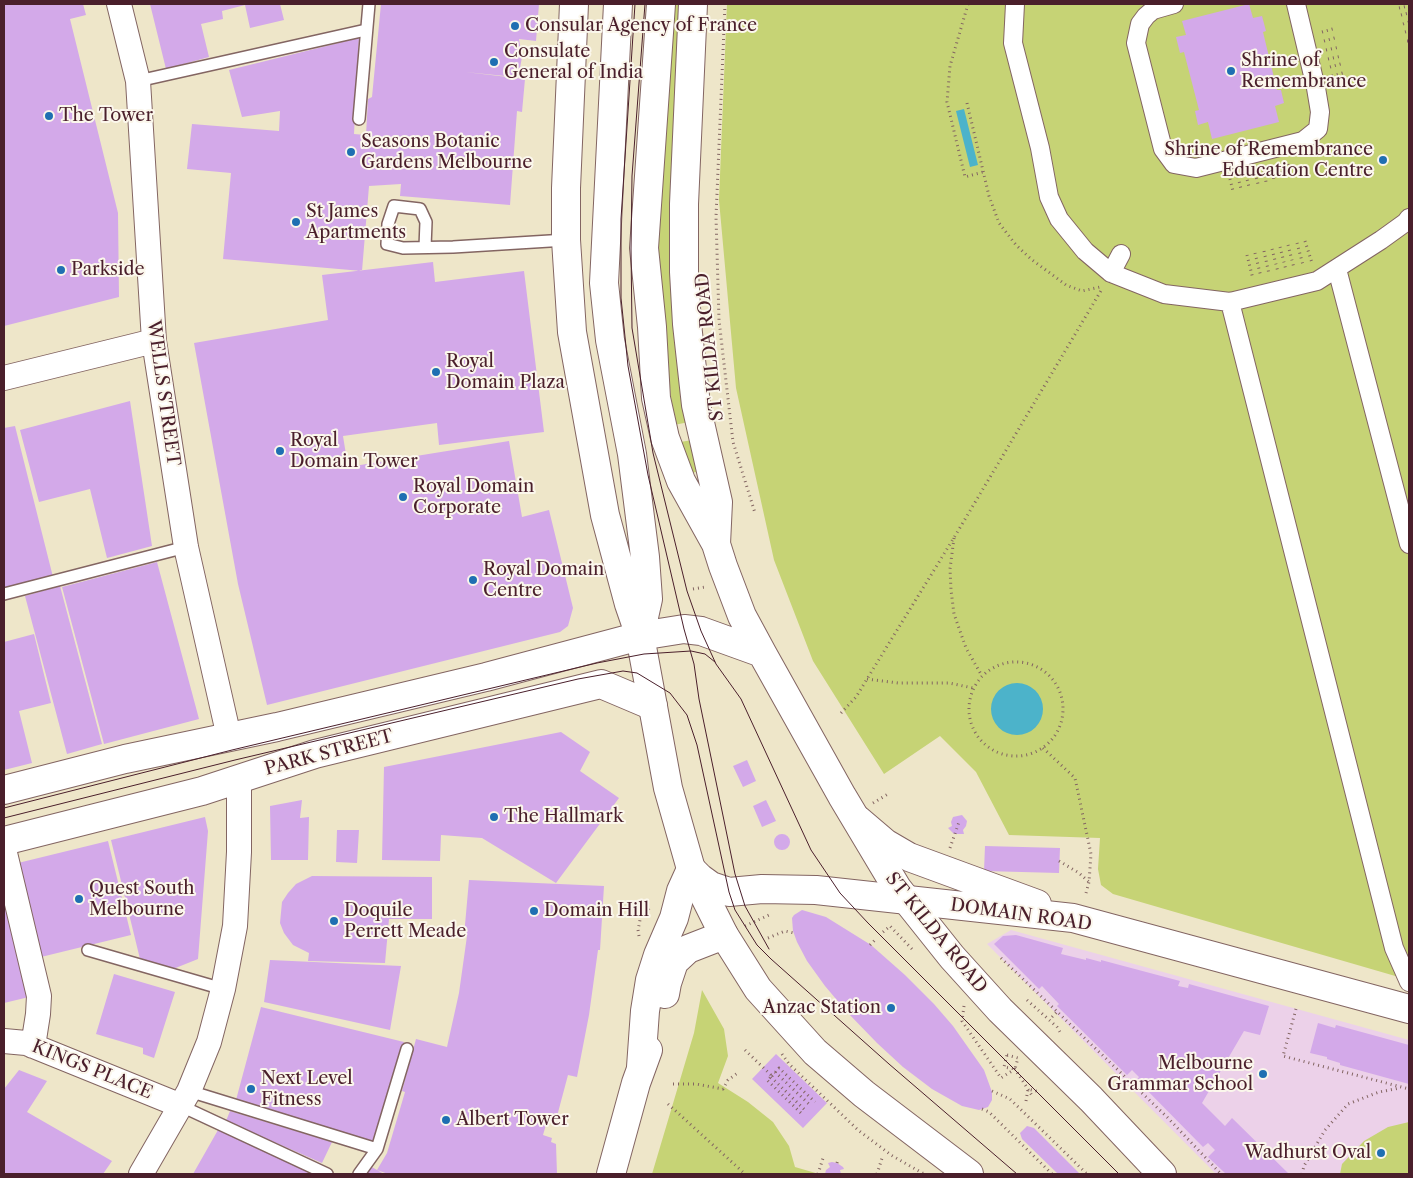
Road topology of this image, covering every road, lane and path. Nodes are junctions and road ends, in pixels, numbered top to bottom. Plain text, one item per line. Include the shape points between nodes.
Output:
1 (119, 4) edge
2 (370, 4) edge
3 (574, 4) edge
4 (618, 4) edge
5 (661, 4) edge
6 (693, 4) edge
7 (725, 4) edge
8 (968, 4) edge
9 (1015, 4) edge
10 (1174, 4) edge
11 (1296, 4) edge
12 (1409, 6) edge
13 (1399, 8) dead end
14 (1409, 13) edge
15 (1401, 15) dead end
16 (1409, 22) edge
17 (1403, 24) dead end
18 (366, 30) junction
19 (138, 81) junction
20 (967, 103) dead end
21 (359, 119) dead end
22 (983, 172) junction
23 (1409, 218) edge
24 (566, 240) junction
25 (425, 247) junction
26 (1121, 254) dead end
27 (1337, 269) junction
28 (1110, 273) junction
29 (1230, 302) junction
30 (154, 341) junction
31 (4, 378) edge
32 (755, 513) dead end
33 (955, 536) junction
34 (716, 544) junction
35 (1409, 544) edge
36 (186, 547) junction
37 (4, 594) edge
38 (640, 636) junction
39 (762, 653) junction
40 (982, 676) junction
41 (867, 679) junction
42 (973, 688) junction
43 (654, 706) junction
44 (841, 713) dead end
45 (229, 737) junction
46 (1044, 748) junction
47 (239, 778) junction
48 (4, 790) edge
49 (852, 813) junction
50 (959, 822) dead end
51 (4, 841) edge
52 (4, 849) edge
53 (949, 851) dead end
54 (1059, 861) dead end
55 (691, 868) junction
56 (1089, 882) junction
57 (1086, 893) dead end
58 (906, 900) junction
59 (1073, 918) junction
60 (884, 932) dead end
61 (794, 933) dead end
62 (724, 935) junction
63 (768, 938) dead end
64 (876, 939) dead end
65 (870, 944) dead end
66 (88, 950) dead end
67 (914, 951) dead end
68 (1001, 958) dead end
69 (1409, 982) edge
70 (223, 989) junction
71 (1296, 1009) dead end
72 (1409, 1009) edge
73 (1057, 1012) junction
74 (1052, 1017) dead end
75 (962, 1021) dead end
76 (14, 1046) edge
77 (407, 1050) dead end
78 (745, 1050) dead end
79 (641, 1067) junction
80 (1015, 1069) junction
81 (739, 1072) dead end
82 (775, 1072) junction
83 (771, 1076) junction
84 (674, 1084) dead end
85 (1404, 1088) junction
86 (1028, 1089) junction
87 (1409, 1089) edge
88 (992, 1091) dead end
89 (1040, 1092) dead end
90 (1033, 1096) dead end
91 (184, 1098) junction
92 (1026, 1101) dead end
93 (815, 1102) dead end
94 (668, 1104) dead end
95 (811, 1106) dead end
96 (982, 1109) dead end
97 (806, 1111) dead end
98 (802, 1115) dead end
99 (377, 1149) junction
100 (824, 1155) dead end
101 (883, 1155) dead end
102 (960, 1171) edge
103 (141, 1174) edge
104 (327, 1174) edge
105 (360, 1174) edge
106 (610, 1174) edge
107 (745, 1174) edge
108 (818, 1174) edge
109 (877, 1174) edge
110 (1052, 1174) edge
111 (1087, 1174) edge
112 (1162, 1174) edge
113 (1221, 1174) edge
114 (1302, 1174) edge

1 - 19 street, WELLS STREET
2 - 18 lane
3 - 24 main road
4 - 38 main road via 604,284 645,557 648,599
5 - 34 main road, ST KILDA ROAD via 644,248 656,398 665,438 681,482
6 - 34 main road, ST KILDA ROAD via 684,194 684,272 696,405 718,502
7 - 32 path via 716,217 719,320 733,442
8 - 22 path via 950,66 947,102 965,177
9 - 28 street via 1013,43 1049,197 1059,219 1085,251
10 - 11 street via 1153,10 1146,16 1140,24 1136,43 1163,149 1174,164 1196,168 1303,141 1318,129 1320,112 1316,88
12 - 13 path
14 - 15 path
16 - 17 path
18 - 19 lane
18 - 21 lane
19 - 30 street, WELLS STREET
20 - 22 path
22 - 33 path via 999,223 1016,245 1066,285 1093,290 1105,284
23 - 27 street
24 - 25 lane
24 - 38 main road via 572,332 605,515
25 - 25 lane via 403,248 387,244 388,224 394,206 420,209 426,222
26 - 28 street
27 - 29 street via 1317,280
27 - 35 street
28 - 29 street via 1164,294
29 - 69 street via 1394,948
30 - 31 street
30 - 36 street, WELLS STREET
33 - 40 path via 950,569 954,614 966,648
33 - 41 path
34 - 39 main road, ST KILDA ROAD via 742,616
36 - 37 lane
36 - 45 street, WELLS STREET
38 - 39 main road, PARK STREET via 684,629 701,631
38 - 43 main road
38 - 45 main road, PARK STREET
39 - 49 main road, ST KILDA ROAD
40 - 42 path
40 - 46 path via 995,666 1026,662 1052,678 1064,707 1055,737
41 - 42 path via 949,683
41 - 44 path
42 - 46 path via 969,719 985,745 999,753 1014,756
43 - 47 main road, PARK STREET via 601,684 314,754
43 - 55 main road via 668,788
45 - 47 main road, WELLS STREET
45 - 48 main road, PARK STREET
46 - 56 path via 1075,778 1091,854
47 - 51 main road, PARK STREET via 202,791
47 - 70 street via 235,926
49 - 58 main road, ST KILDA ROAD
49 - 59 main road via 884,843 908,857
50 - 53 path
52 - 76 street via 39,996 39,1008
54 - 56 path
55 - 58 main road, DOMAIN ROAD via 711,886 729,892 808,890
55 - 62 main road
55 - 79 main road via 650,980
56 - 57 path
58 - 59 main road, DOMAIN ROAD
58 - 112 main road, ST KILDA ROAD via 1000,1010
59 - 72 main road, DOMAIN ROAD
60 - 67 path via 890,926
61 - 63 path via 785,931
62 - 79 main road via 688,949 674,962 660,1023
62 - 102 main road via 758,989 815,1052
64 - 65 path
66 - 70 lane
68 - 73 path
70 - 91 street via 209,1042
71 - 85 path via 1283,1056
73 - 74 path
73 - 113 path via 1167,1117
75 - 80 path via 1001,1078
76 - 91 street, KINGS PLACE
77 - 99 lane
78 - 83 path
79 - 106 main road
80 - 80 path via 1004,1067 1007,1055 1018,1058
80 - 86 path
81 - 84 path via 728,1080 723,1090 696,1084
82 - 83 path
82 - 93 path via 779,1068
82 - 95 path
83 - 97 path
83 - 98 path via 767,1080
85 - 87 path
85 - 114 path via 1379,1092 1348,1104 1324,1130
86 - 89 path
86 - 90 path
86 - 92 path
88 - 111 path via 1010,1099
91 - 99 lane
91 - 103 street
91 - 104 lane
94 - 107 path
96 - 110 path via 989,1112
99 - 105 lane
100 - 108 path
101 - 109 path

